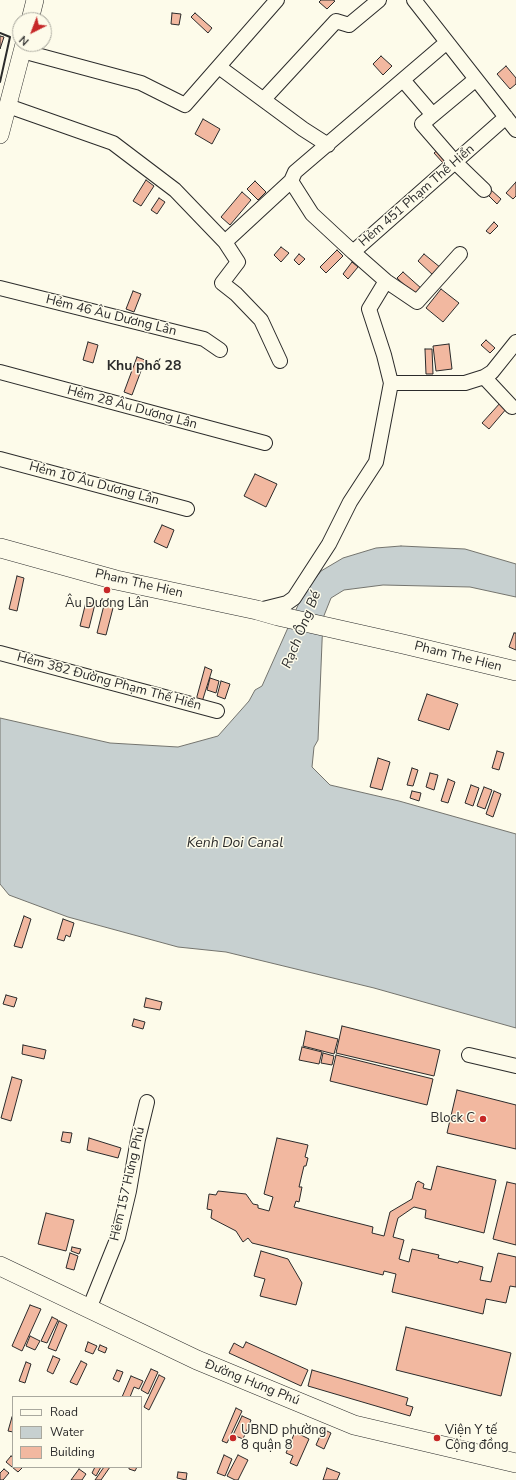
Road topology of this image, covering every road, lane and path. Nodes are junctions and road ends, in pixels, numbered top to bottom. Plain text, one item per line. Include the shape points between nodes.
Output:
1 (35, 0) edge
2 (278, 0) edge
3 (379, 0) edge
4 (414, 0) edge
5 (32, 12) edge
6 (447, 42) junction
7 (22, 52) edge
8 (39, 52) edge
9 (219, 67) junction
10 (476, 79) junction
11 (403, 80) junction
12 (264, 99) junction
13 (8, 106) junction
14 (433, 115) junction
15 (506, 117) junction
16 (516, 130) edge
17 (0, 136) edge
18 (328, 145) junction
19 (455, 162) junction
20 (291, 181) junction
21 (484, 190) dead end
22 (225, 242) junction
23 (353, 252) junction
24 (460, 254) dead end
25 (386, 281) junction
26 (0, 288) edge
27 (516, 342) edge
28 (220, 350) dead end
29 (280, 361) dead end
30 (0, 372) edge
31 (484, 378) junction
32 (391, 383) junction
33 (512, 407) dead end
34 (265, 443) dead end
35 (0, 459) edge
36 (187, 509) dead end
37 (0, 548) edge
38 (257, 610) junction
39 (0, 653) edge
40 (516, 671) edge
41 (218, 711) dead end
42 (469, 1055) dead end
43 (516, 1066) edge
44 (147, 1102) dead end
45 (0, 1266) edge
46 (89, 1309) junction
47 (516, 1463) edge

1 - 5 street
2 - 9 street
3 - 12 street via 348,25 336,21
4 - 6 street
6 - 10 street
6 - 11 street
7 - 13 street
8 - 9 street via 141,83 185,105
9 - 12 street
10 - 14 street
10 - 15 street
11 - 14 street
11 - 18 street
12 - 18 street
13 - 17 street
13 - 22 street via 113,143 175,190
14 - 19 street via 422,124
15 - 16 street
15 - 19 street, Hẻm 451 Phạm Thế Hiển
18 - 20 street via 295,172
19 - 21 street
19 - 23 street, Hẻm 451 Phạm Thế Hiển
20 - 22 street
20 - 23 street via 312,214
22 - 29 street via 238,262 222,283 261,320
23 - 25 street, Hẻm 451 Phạm Thế Hiển
24 - 25 street, Hẻm 451 Phạm Thế Hiển via 417,302
25 - 32 street via 369,309
26 - 28 street, Hẻm 46 Âu Dương Lân via 204,339
27 - 31 street
30 - 34 street, Hẻm 28 Âu Dương Lân
31 - 32 street via 465,383
31 - 33 street
32 - 38 street via 376,462 350,502 329,544 294,598 287,603
35 - 36 street, Hẻm 10 Âu Dương Lân
37 - 38 main road, Pham The Hien via 116,580
38 - 40 main road, Pham The Hien
39 - 41 street, Hẻm 382 Đường Phạm Thế Hiển
42 - 43 street
44 - 46 street, Hẻm 157 Hưng Phú via 118,1237
45 - 46 main road, Đường Hưng Phú
46 - 47 main road, Đường Hưng Phú via 197,1360 354,1425

